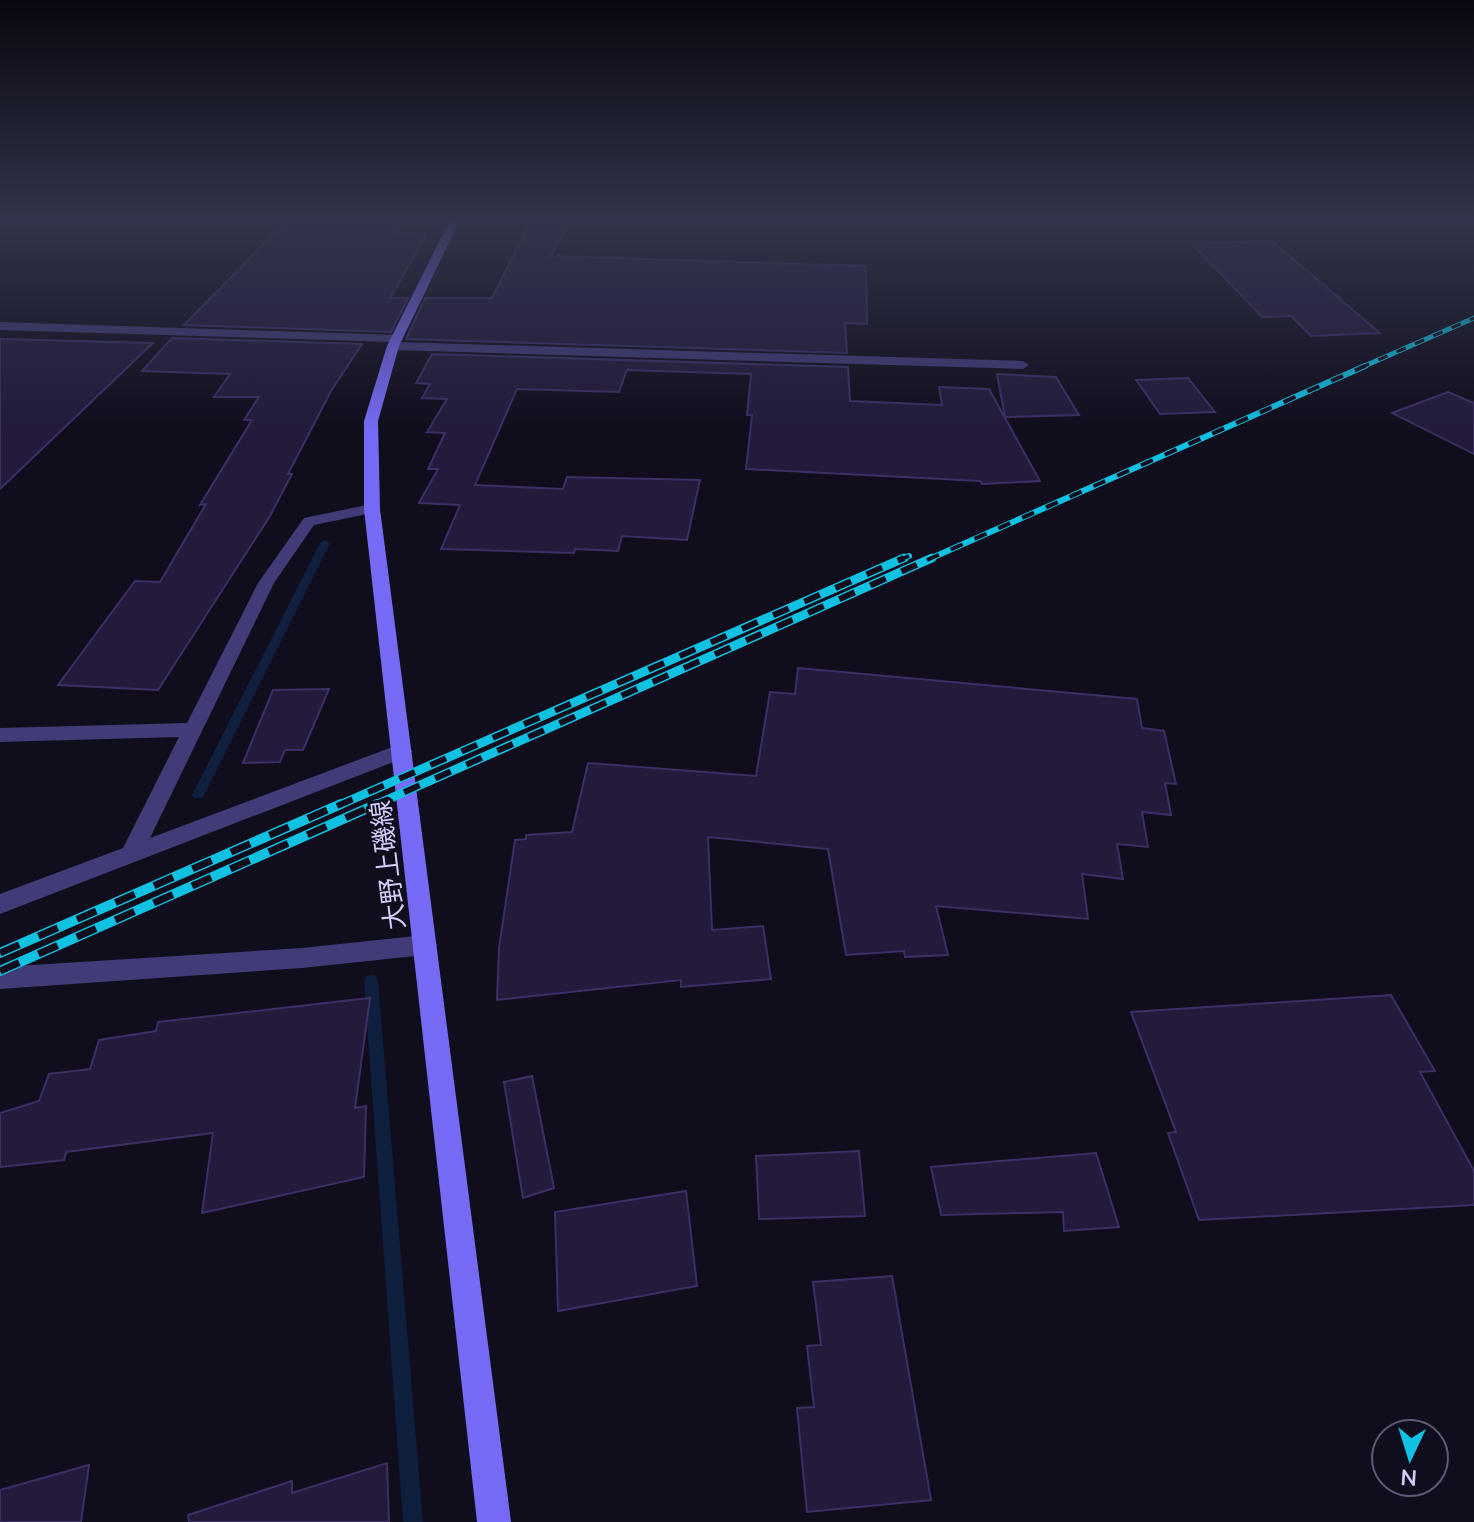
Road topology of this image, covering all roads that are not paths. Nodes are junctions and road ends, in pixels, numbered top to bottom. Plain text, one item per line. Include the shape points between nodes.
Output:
1 (421, 289) edge
2 (0, 326) edge
3 (395, 343) junction
4 (1023, 365) dead end
5 (372, 509) junction
6 (193, 730) junction
7 (0, 735) edge
8 (402, 751) junction
9 (131, 854) junction
10 (0, 904) edge
11 (425, 945) junction
12 (0, 978) edge
13 (494, 1522) edge

1 - 3 main road, 大野上磯線
2 - 3 street
3 - 4 street
3 - 5 main road, 大野上磯線 via 371,421
5 - 6 street via 309,521 266,583
5 - 8 main road, 大野上磯線
6 - 7 street
6 - 9 street
8 - 9 street
8 - 11 main road, 大野上磯線
9 - 10 street
11 - 12 street
11 - 13 main road, 大野上磯線

